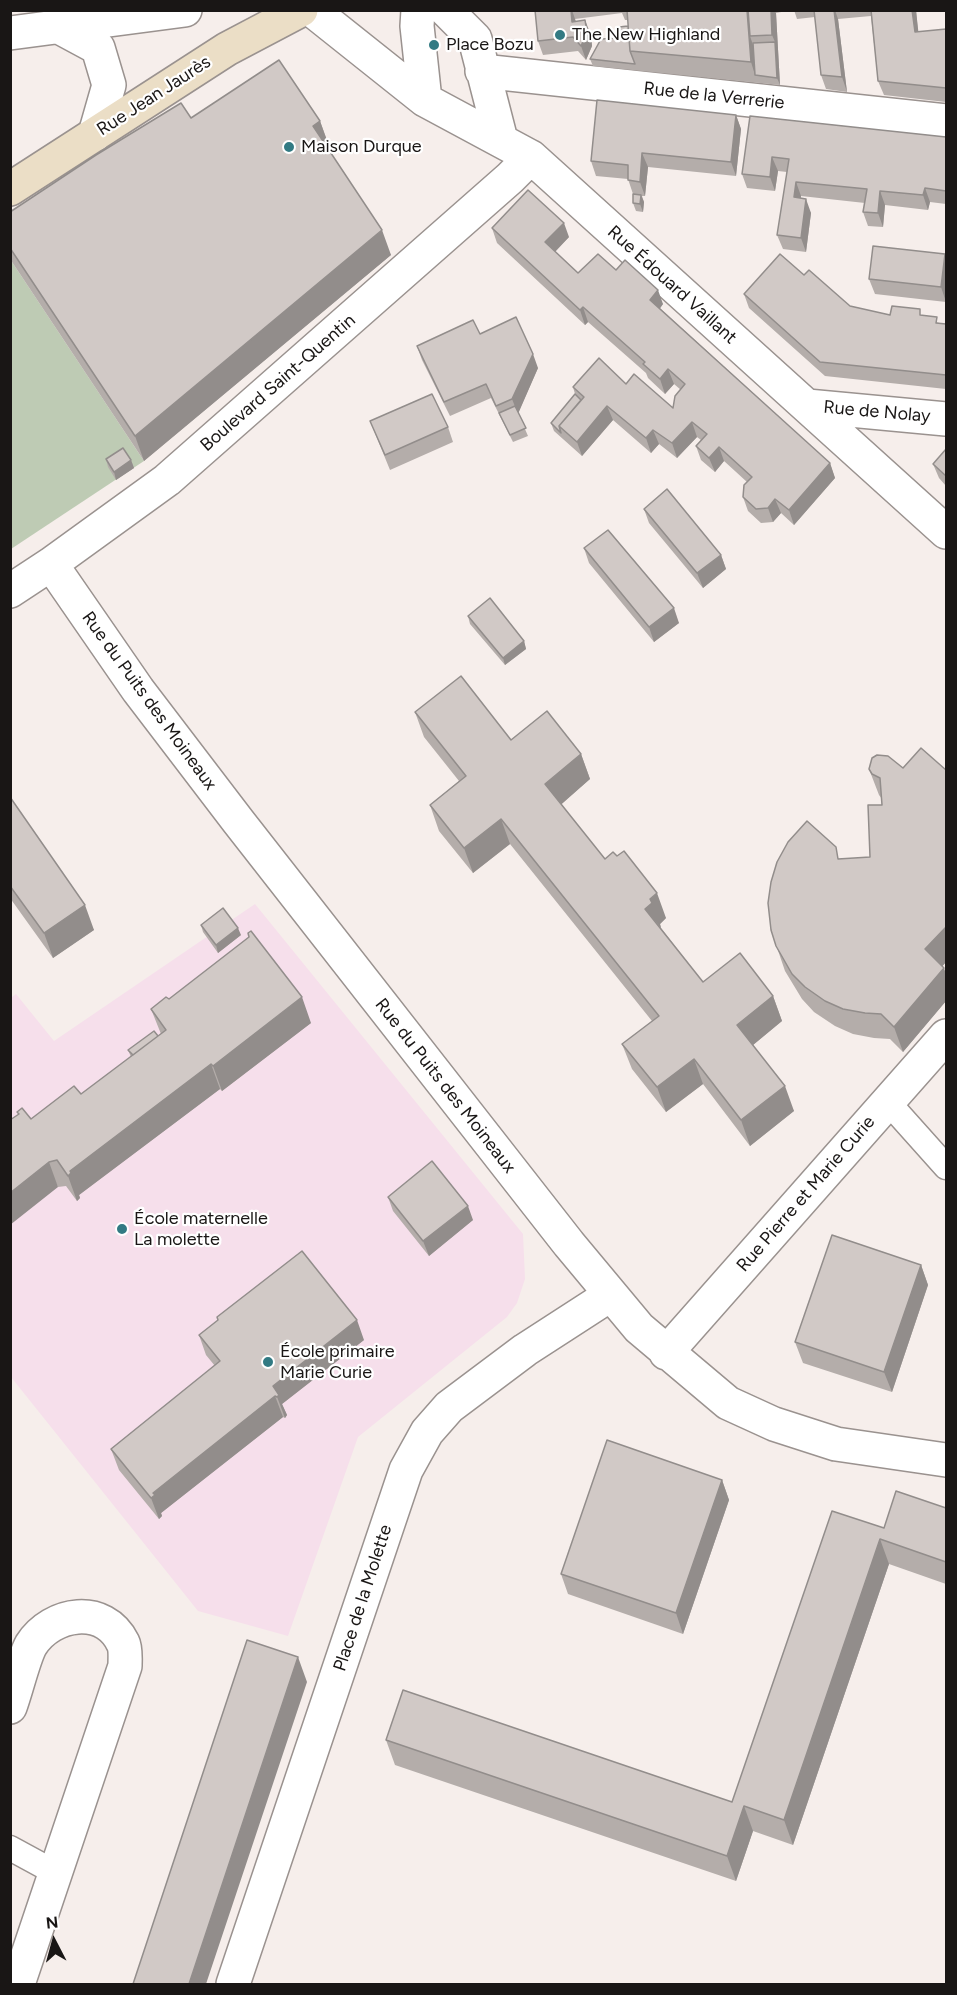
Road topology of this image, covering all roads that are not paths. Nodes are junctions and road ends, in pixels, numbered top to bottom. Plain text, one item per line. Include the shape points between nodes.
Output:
1 (185, 10) edge
2 (301, 10) edge
3 (312, 10) edge
4 (418, 10) edge
5 (446, 10) edge
6 (479, 25) edge
7 (59, 27) junction
8 (10, 33) edge
9 (483, 71) junction
10 (425, 100) junction
11 (946, 121) edge
12 (95, 134) junction
13 (501, 140) junction
14 (531, 157) junction
15 (10, 189) edge
16 (807, 406) junction
17 (946, 419) edge
18 (946, 532) edge
19 (51, 564) junction
20 (10, 591) edge
21 (946, 1036) edge
22 (887, 1101) junction
23 (946, 1167) edge
24 (610, 1295) junction
25 (666, 1353) junction
26 (946, 1460) edge
27 (10, 1707) edge
28 (10, 1848) edge
29 (56, 1873) junction
30 (18, 1984) edge
31 (233, 1984) edge

1 - 7 street
2 - 12 main road, Rue Jean Jaurès via 227,49
3 - 10 street, Rue Édouard Vaillant
4 - 10 street
5 - 6 street
6 - 9 street
7 - 8 street
7 - 12 street via 98,48 109,85
9 - 11 street, Rue de la Verrerie
9 - 13 street
10 - 13 street, Rue Édouard Vaillant
12 - 15 main road, Rue Jean Jaurès
13 - 14 street, Rue Édouard Vaillant
14 - 16 street, Rue Édouard Vaillant
14 - 19 street, Boulevard Saint-Quentin via 167,480
16 - 17 street, Rue de Nolay
16 - 18 street, Rue Édouard Vaillant
19 - 20 street, Boulevard Saint-Quentin
19 - 24 street, Rue du Puits des Moineaux via 145,700
21 - 22 street, Rue Pierre et Marie Curie
22 - 23 lane
22 - 25 street, Rue Pierre et Marie Curie
24 - 25 street, Rue du Puits des Moineaux
24 - 31 street, Place de la Molette via 525,1350 449,1407 427,1432 406,1470
25 - 26 street, Rue du Puits des Moineaux via 728,1403 774,1424 836,1444
27 - 29 street via 31,1645 48,1626 70,1616 92,1617 112,1627 124,1644 125,1666
28 - 29 lane
29 - 30 street

